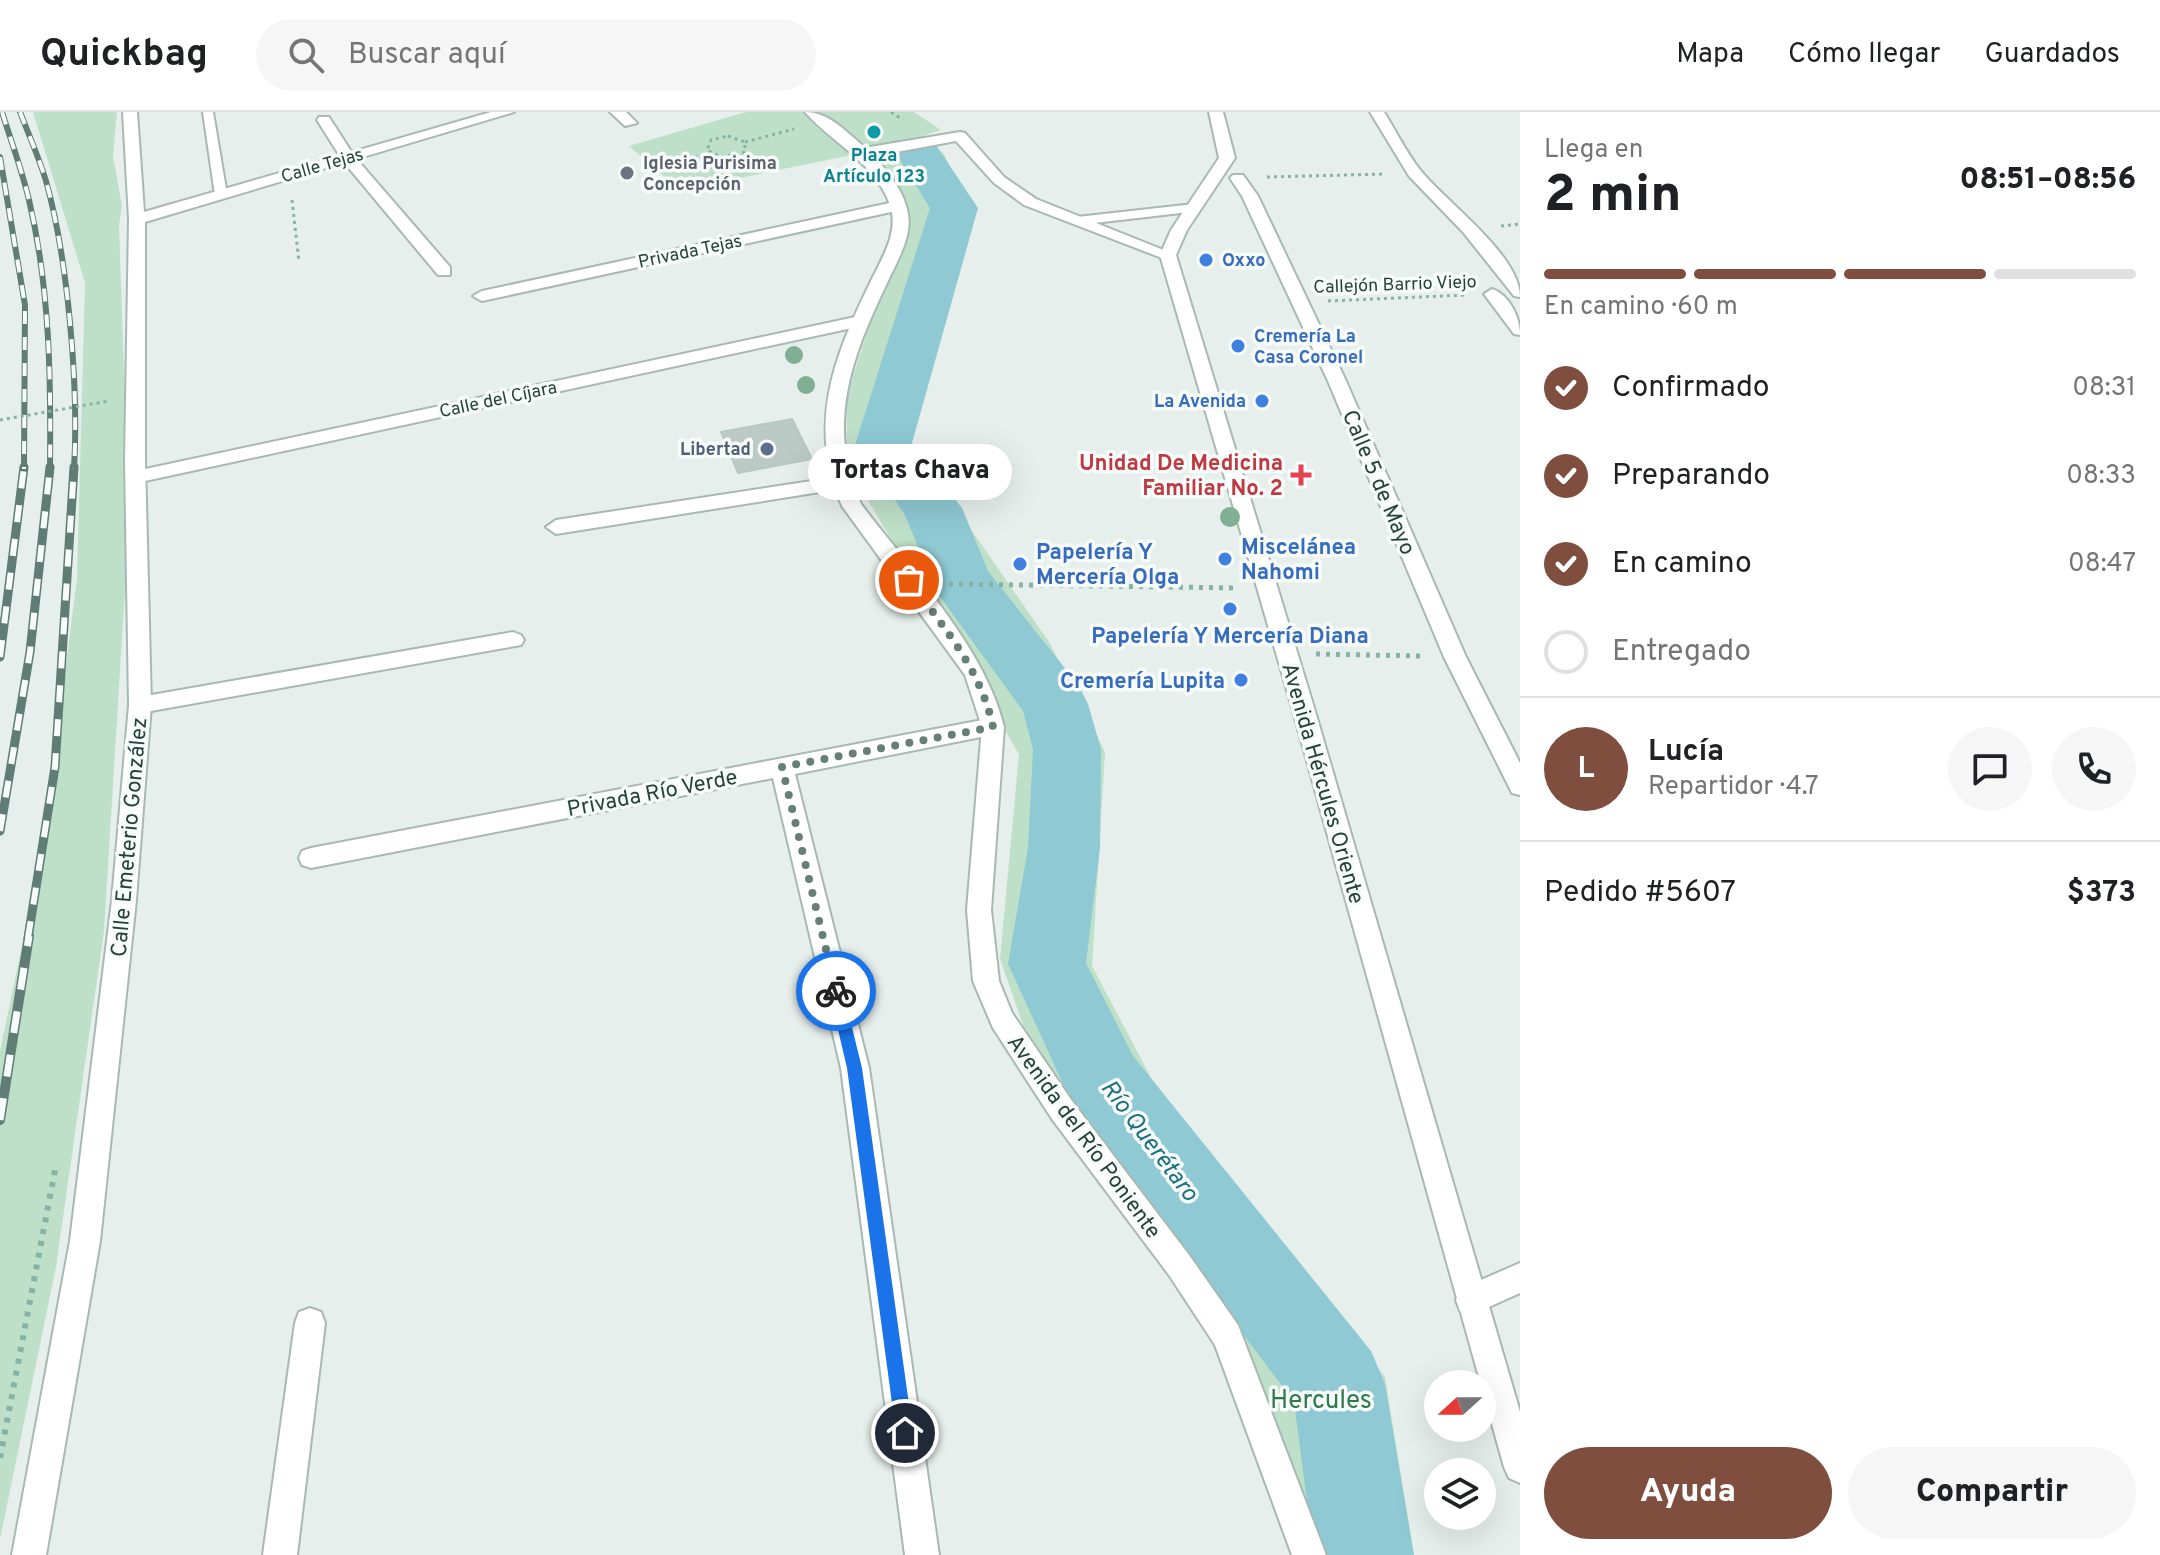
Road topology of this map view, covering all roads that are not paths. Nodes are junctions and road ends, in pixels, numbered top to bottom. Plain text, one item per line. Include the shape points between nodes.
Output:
1 (130, 112) edge
2 (208, 112) edge
3 (507, 112) edge
4 (617, 112) edge
5 (1216, 112) edge
6 (1377, 112) edge
7 (818, 116) edge
8 (324, 120) dead end
9 (630, 123) dead end
10 (864, 153) junction
11 (348, 158) junction
12 (1238, 178) road end
13 (221, 195) junction
14 (899, 206) junction
15 (1194, 208) junction
16 (137, 219) junction
17 (1077, 221) junction
18 (1168, 255) junction
19 (444, 271) dead end
20 (1520, 292) edge
21 (1492, 294) road end
22 (482, 296) dead end
23 (860, 321) junction
24 (1520, 330) edge
25 (136, 477) junction
26 (838, 483) junction
27 (556, 527) dead end
28 (513, 640) dead end
29 (140, 705) junction
30 (993, 727) junction
31 (782, 767) junction
32 (1520, 786) edge
33 (311, 858) dead end
34 (1520, 1278) edge
35 (1471, 1300) junction
36 (310, 1323) dead end
37 (1520, 1467) edge
38 (29, 1555) edge
39 (280, 1555) edge
40 (922, 1555) edge
41 (1309, 1555) edge

1 - 16 street, Calle Emeterio González
2 - 13 lane
3 - 11 street, Calle Tejas
4 - 9 street
5 - 15 street via 1227,158
6 - 20 street via 1414,173
7 - 10 street
8 - 11 street
10 - 14 street
10 - 17 street via 960,136 999,180 1030,202
11 - 13 street, Calle Tejas
11 - 19 street
12 - 32 street, Calle 5 de Mayo via 1337,381 1455,657
13 - 16 street, Calle Tejas
14 - 22 street, Privada Tejas
14 - 23 street, Avenida del Río Poniente via 898,240
15 - 17 lane
15 - 18 street
16 - 25 street, Calle Emeterio González
17 - 18 street
18 - 35 street, Avenida Hércules Oriente
21 - 24 street
23 - 25 street, Calle del Cíjara
23 - 26 street, Avenida del Río Poniente via 834,404
25 - 29 street, Calle Emeterio González
26 - 27 street
26 - 30 street, Avenida del Río Poniente via 975,672
28 - 29 street
29 - 38 street, Calle Emeterio González via 85,1241
30 - 31 street, Privada Río Verde
30 - 41 street, Avenida del Río Poniente via 979,910 986,981 1002,1020 1062,1110 1227,1336
31 - 33 street, Privada Río Verde
31 - 40 street via 855,1068
34 - 35 street
35 - 37 street, Avenida Hércules Oriente
36 - 39 street

